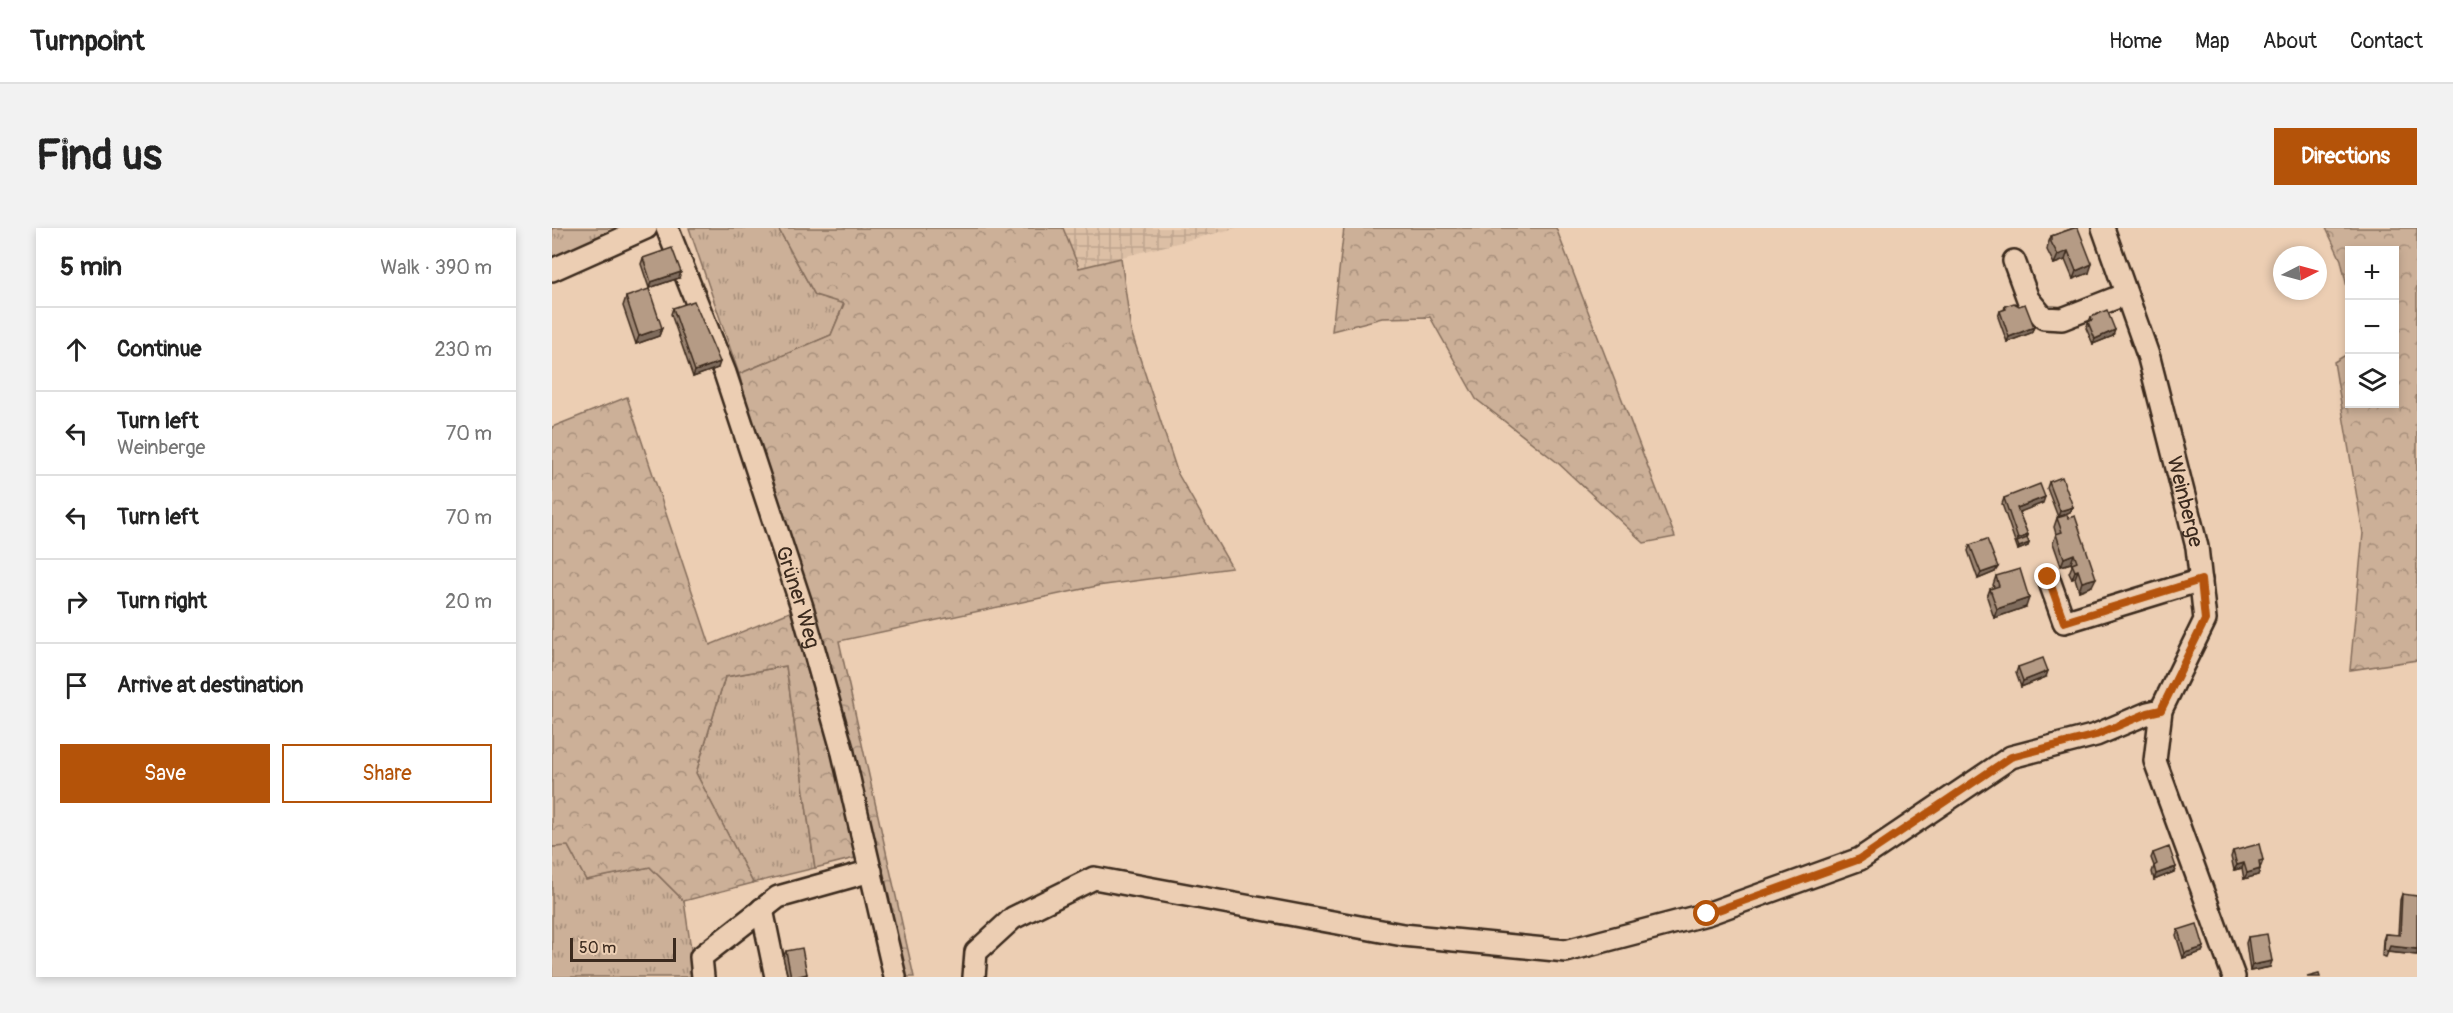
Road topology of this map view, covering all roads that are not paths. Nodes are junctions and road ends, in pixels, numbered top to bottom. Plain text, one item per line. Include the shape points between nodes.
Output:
1 (646, 228) edge
2 (667, 228) edge
3 (2103, 228) edge
4 (2014, 261) dead end
5 (552, 270) edge
6 (2126, 294) junction
7 (2048, 577) dead end
8 (2201, 580) junction
9 (2161, 710) junction
10 (871, 871) junction
11 (762, 909) junction
12 (703, 977) edge
13 (776, 977) edge
14 (895, 977) edge
15 (974, 977) edge
16 (2234, 977) edge

1 - 5 street
2 - 10 street, Grüner Weg via 725,373 802,607
3 - 6 street, Weinberge
4 - 6 street via 2028,299 2044,318 2062,319
6 - 8 street, Weinberge via 2149,358 2197,548
7 - 8 street via 2064,622
8 - 9 street, Weinberge via 2205,620
9 - 15 street via 2096,735 2011,757 1860,859 1707,914 1566,951 1403,935 1094,878 1013,918 976,952
9 - 16 street, Weinberge via 2155,761
10 - 11 street via 778,897
10 - 14 street, Grüner Weg
11 - 12 street via 701,957
11 - 13 street

